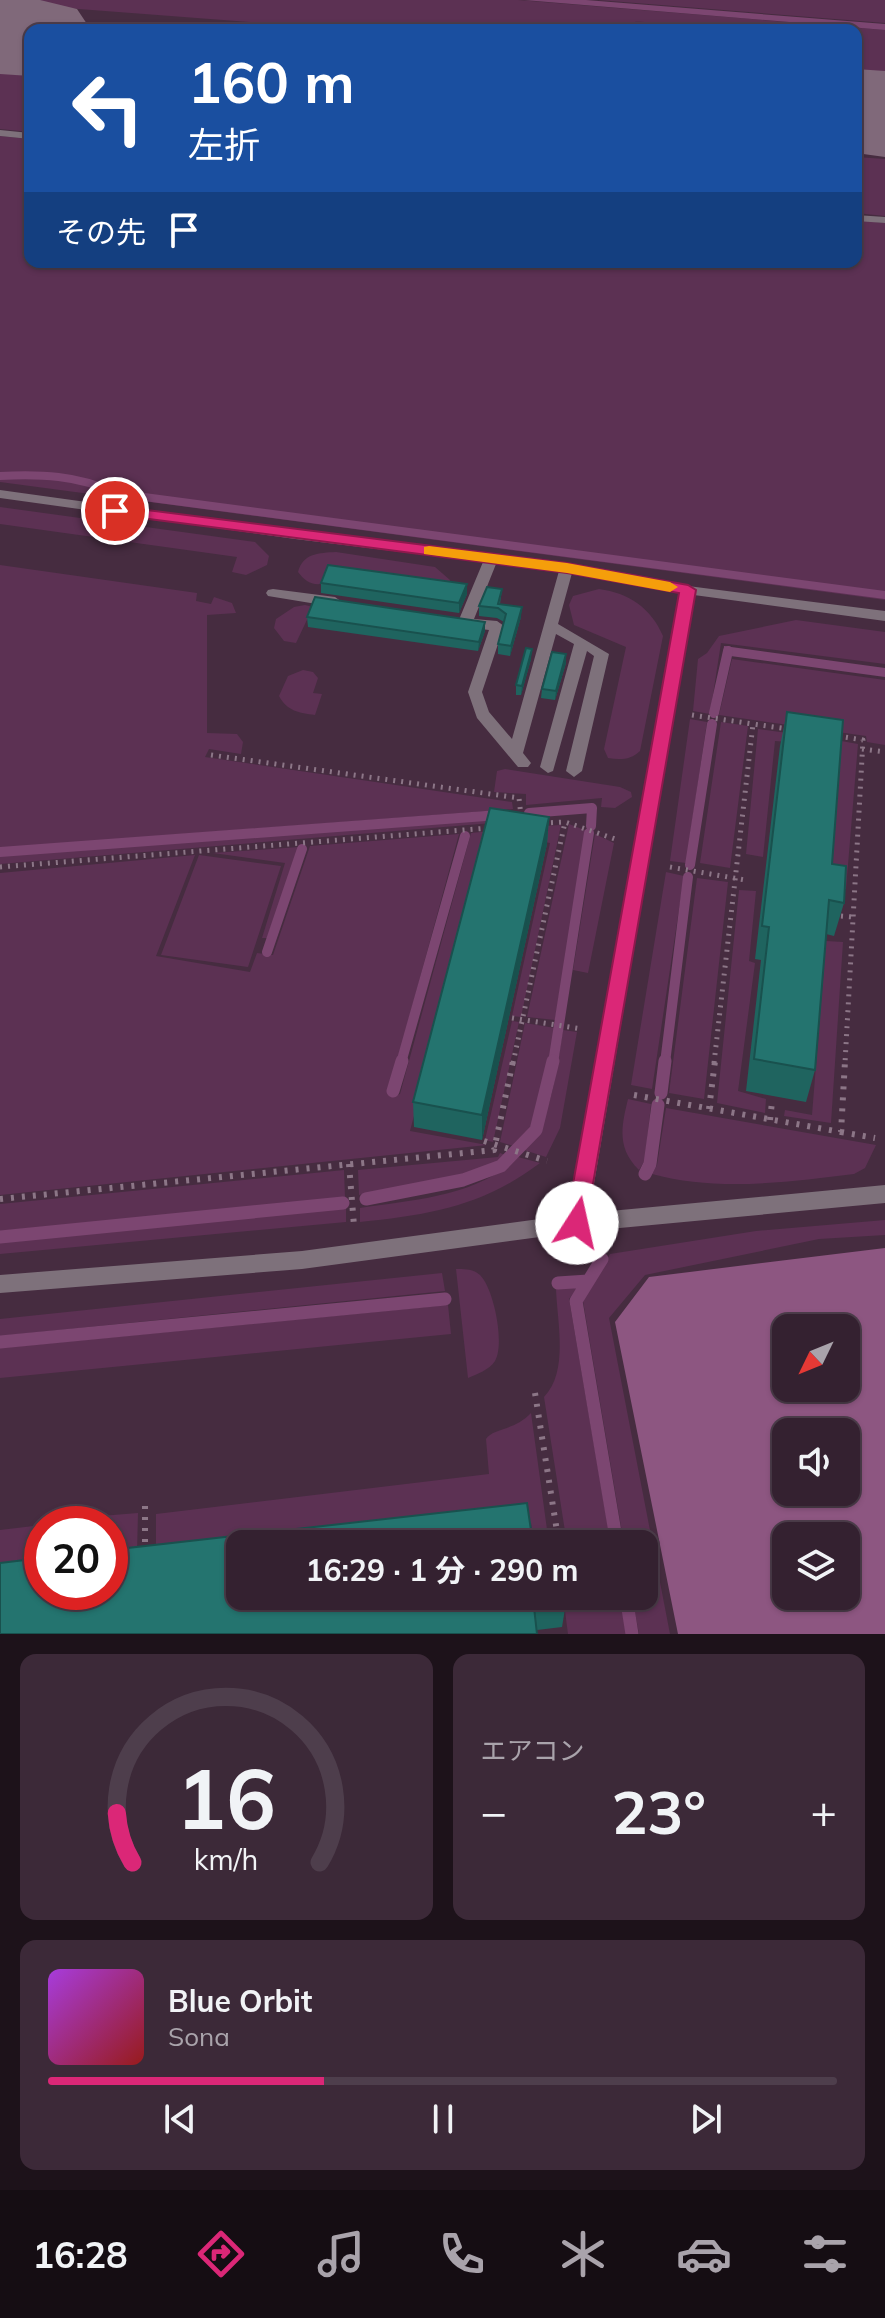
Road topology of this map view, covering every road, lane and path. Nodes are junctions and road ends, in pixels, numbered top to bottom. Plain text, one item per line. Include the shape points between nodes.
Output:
1 (0, 133) edge
2 (24, 135) edge
3 (862, 218) edge
4 (885, 220) edge
5 (0, 494) edge
6 (491, 558) junction
7 (567, 568) junction
8 (688, 590) junction
9 (273, 593) dead end
10 (347, 604) edge
11 (885, 616) edge
12 (551, 626) junction
13 (582, 642) junction
14 (692, 715) dead end
15 (753, 724) junction
16 (798, 731) edge
17 (825, 734) edge
18 (862, 749) junction
19 (885, 752) edge
20 (211, 755) dead end
21 (548, 767) dead end
22 (574, 771) dead end
23 (565, 822) junction
24 (537, 824) edge
25 (522, 825) edge
26 (491, 828) edge
27 (619, 840) dead end
28 (0, 867) edge
29 (670, 867) dead end
30 (735, 878) junction
31 (745, 880) dead end
32 (841, 916) edge
33 (853, 917) junction
34 (512, 1018) edge
35 (522, 1020) junction
36 (582, 1029) dead end
37 (634, 1095) dead end
38 (772, 1102) dead end
39 (709, 1109) junction
40 (770, 1120) junction
41 (841, 1132) junction
42 (875, 1138) dead end
43 (484, 1141) edge
44 (496, 1145) junction
45 (547, 1161) dead end
46 (349, 1164) junction
47 (885, 1194) edge
48 (0, 1199) edge
49 (577, 1223) junction
50 (354, 1226) dead end
51 (0, 1284) edge
52 (535, 1393) dead end
53 (145, 1506) dead end
54 (557, 1530) edge
55 (133, 1559) edge

1 - 2 lane
3 - 4 lane
5 - 6 lane
6 - 7 lane
6 - 12 lane via 459,621 497,626 475,692 482,714 519,759
7 - 8 lane
7 - 12 lane
8 - 11 lane
8 - 49 lane
9 - 10 lane
12 - 13 lane
13 - 21 lane
13 - 22 lane via 602,654
14 - 15 path
15 - 16 path
15 - 30 path
17 - 18 path via 863,740
18 - 19 path
18 - 33 path
20 - 25 path via 519,798
23 - 24 path
23 - 27 path
23 - 35 path
26 - 28 path
29 - 30 path
30 - 31 path
30 - 39 path
32 - 33 path
33 - 41 path
34 - 35 path
35 - 36 path
35 - 44 path
37 - 39 path
38 - 40 path
39 - 40 path
40 - 41 path
41 - 42 path
43 - 44 path
44 - 45 path
44 - 46 path via 494,1150
46 - 48 path
46 - 50 path
47 - 49 lane
49 - 51 lane via 302,1260
52 - 54 path
53 - 55 path via 145,1561

